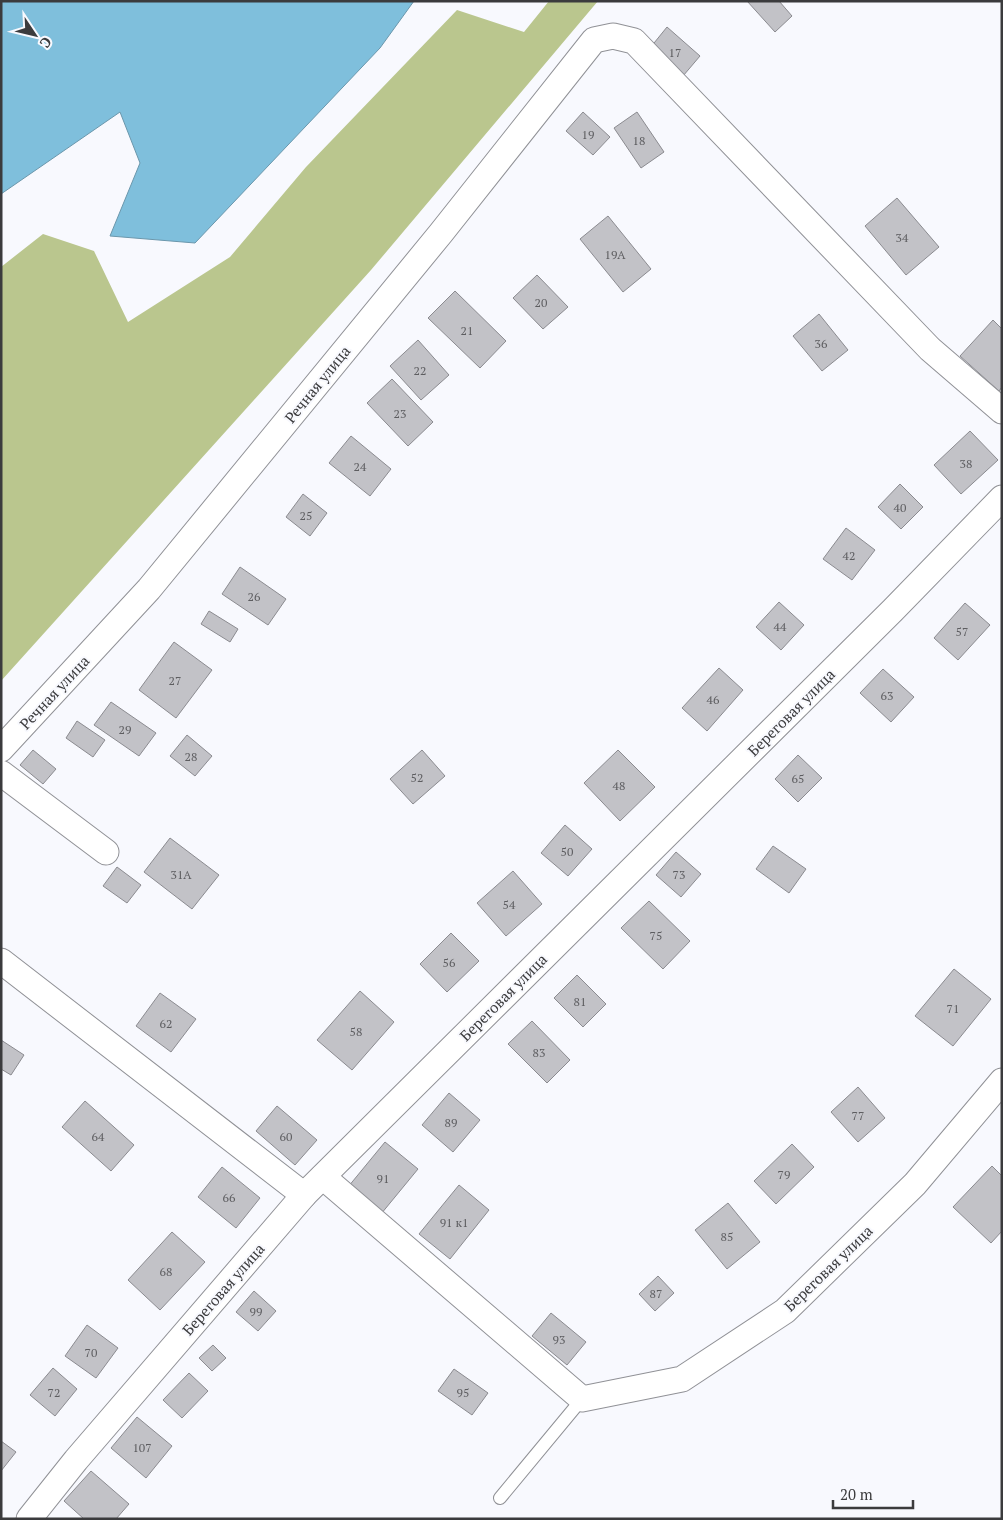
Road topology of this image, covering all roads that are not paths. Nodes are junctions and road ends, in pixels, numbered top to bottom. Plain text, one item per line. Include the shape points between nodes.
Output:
1 (1002, 411) edge
2 (1002, 498) edge
3 (1, 749) edge
4 (1, 773) edge
5 (106, 852) dead end
6 (1, 961) edge
7 (1002, 1081) edge
8 (323, 1177) junction
9 (304, 1195) junction
10 (582, 1399) junction
11 (500, 1498) dead end
12 (29, 1519) edge

1 - 3 street, Речная улица via 924,342 634,42 613,36 594,40 441,233 149,589
2 - 8 street, Береговая улица
4 - 5 street
6 - 9 street
7 - 10 street, Береговая улица via 915,1184 786,1311 682,1379
8 - 9 street, Береговая улица
8 - 10 street
9 - 12 street, Береговая улица
10 - 11 lane

